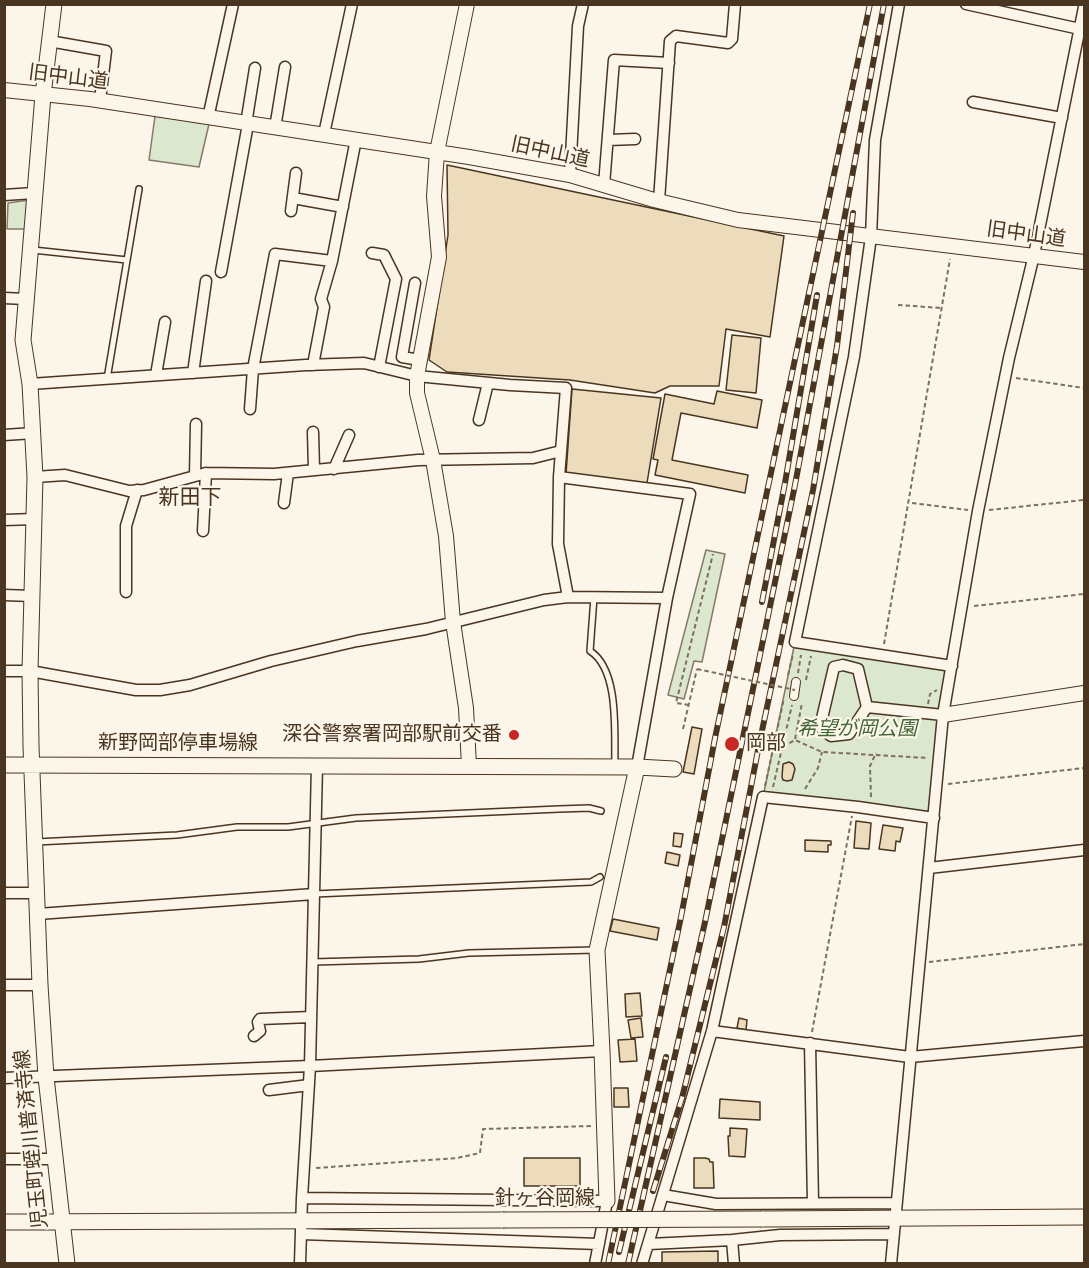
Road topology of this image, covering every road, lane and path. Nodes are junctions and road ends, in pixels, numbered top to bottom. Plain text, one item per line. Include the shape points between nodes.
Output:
1 (54, 4) edge
2 (232, 4) edge
3 (352, 4) edge
4 (467, 4) edge
5 (583, 4) edge
6 (735, 4) edge
7 (899, 4) edge
8 (966, 4) edge
9 (1084, 7) edge
10 (1080, 29) junction
11 (49, 41) junction
12 (669, 63) junction
13 (285, 66) dead end
14 (255, 68) dead end
15 (4, 90) edge
16 (43, 94) junction
17 (100, 100) junction
18 (973, 102) dead end
19 (208, 118) junction
20 (1062, 118) junction
21 (247, 124) junction
22 (275, 128) junction
23 (324, 134) junction
24 (356, 139) junction
25 (635, 139) dead end
26 (608, 140) junction
27 (437, 152) junction
28 (296, 173) dead end
29 (570, 174) junction
30 (604, 185) junction
31 (139, 189) dead end
32 (34, 193) junction
33 (4, 195) edge
34 (293, 198) junction
35 (658, 201) junction
36 (343, 207) junction
37 (291, 211) dead end
38 (871, 237) junction
39 (952, 245) junction
40 (30, 250) junction
41 (372, 253) dead end
42 (1034, 255) junction
43 (127, 260) junction
44 (332, 261) junction
45 (1084, 262) edge
46 (221, 273) dead end
47 (206, 281) dead end
48 (415, 283) dead end
49 (4, 298) edge
50 (26, 299) junction
51 (898, 305) dead end
52 (941, 308) junction
53 (165, 322) dead end
54 (420, 360) junction
55 (313, 365) junction
56 (379, 367) junction
57 (253, 369) junction
58 (193, 373) junction
59 (156, 375) junction
60 (417, 376) junction
61 (1006, 377) junction
62 (107, 379) junction
63 (488, 383) junction
64 (30, 384) junction
65 (1084, 388) edge
66 (250, 409) dead end
67 (479, 420) dead end
68 (196, 424) dead end
69 (313, 432) dead end
70 (34, 433) junction
71 (4, 435) edge
72 (349, 435) dead end
73 (561, 451) junction
74 (433, 460) junction
75 (334, 469) junction
76 (314, 470) junction
77 (288, 473) junction
78 (201, 474) junction
79 (35, 477) junction
80 (559, 477) junction
81 (137, 490) junction
82 (1084, 500) edge
83 (284, 503) dead end
84 (912, 503) dead end
85 (978, 511) junction
86 (35, 519) junction
87 (4, 520) edge
88 (203, 531) dead end
89 (713, 554) dead end
90 (126, 592) dead end
91 (1084, 594) edge
92 (4, 595) edge
93 (33, 597) junction
94 (568, 597) junction
95 (594, 597) junction
96 (667, 598) junction
97 (962, 608) junction
98 (453, 622) junction
99 (799, 646) junction
100 (882, 655) junction
101 (800, 662) dead end
102 (952, 666) junction
103 (4, 671) edge
104 (30, 671) junction
105 (795, 689) dead end
106 (1084, 693) edge
107 (689, 705) junction
108 (867, 707) junction
109 (790, 714) dead end
110 (942, 715) junction
111 (682, 729) dead end
112 (783, 747) junction
113 (822, 752) junction
114 (876, 753) junction
115 (940, 759) junction
116 (31, 764) junction
117 (4, 765) edge
118 (317, 765) junction
119 (469, 766) junction
120 (615, 767) junction
121 (637, 767) junction
122 (1084, 768) edge
123 (674, 769) dead end
124 (945, 785) dead end
125 (767, 797) junction
126 (801, 801) junction
127 (854, 807) junction
128 (871, 809) junction
129 (601, 811) dead end
130 (934, 818) junction
131 (315, 824) junction
132 (34, 842) junction
133 (1084, 850) edge
134 (928, 868) junction
135 (600, 877) dead end
136 (36, 892) junction
137 (4, 893) edge
138 (314, 894) junction
139 (38, 914) junction
140 (1084, 945) edge
141 (597, 950) junction
142 (313, 962) junction
143 (926, 962) dead end
144 (4, 985) edge
145 (40, 985) junction
146 (311, 1017) junction
147 (712, 1031) junction
148 (254, 1036) dead end
149 (1084, 1041) edge
150 (810, 1044) junction
151 (602, 1051) junction
152 (910, 1057) junction
153 (310, 1066) junction
154 (46, 1077) junction
155 (4, 1078) edge
156 (309, 1085) junction
157 (269, 1090) dead end
158 (605, 1125) junction
159 (4, 1159) edge
160 (56, 1159) junction
161 (304, 1168) junction
162 (663, 1195) junction
163 (302, 1198) junction
164 (607, 1201) junction
165 (813, 1203) junction
166 (895, 1203) junction
167 (1084, 1217) edge
168 (61, 1221) junction
169 (4, 1222) edge
170 (893, 1226) junction
171 (301, 1228) junction
172 (732, 1240) junction
173 (599, 1244) junction
174 (649, 1244) junction
175 (67, 1263) edge
176 (300, 1263) edge
177 (596, 1263) edge
178 (642, 1263) edge
179 (734, 1263) edge
180 (891, 1263) edge

1 - 11 main road, 児玉町蛭川普済寺線
2 - 19 street
3 - 23 street
4 - 27 street
5 - 29 street via 578,26
6 - 12 street via 732,39 728,44 676,36 670,41
7 - 38 street via 875,140
8 - 10 street
9 - 10 street
10 - 20 street
11 - 16 main road, 児玉町蛭川普済寺線
11 - 17 street via 106,51
12 - 26 street via 614,60
12 - 35 street
13 - 22 street
14 - 21 street
15 - 16 street, 旧中山道
16 - 17 street, 旧中山道
16 - 32 main road, 児玉町蛭川普済寺線
17 - 19 street, 旧中山道
18 - 20 street
19 - 21 street, 旧中山道
20 - 42 street
21 - 22 street, 旧中山道
21 - 46 street
22 - 23 street, 旧中山道
23 - 24 street, 旧中山道
24 - 27 street, 旧中山道
24 - 36 street
25 - 26 street
26 - 30 street
27 - 29 street, 旧中山道
27 - 54 street via 434,196 439,257
28 - 34 street
29 - 30 street, 旧中山道
30 - 35 street, 旧中山道
31 - 43 lane
32 - 33 street
32 - 40 main road, 児玉町蛭川普済寺線
34 - 36 street
34 - 37 street
35 - 38 street, 旧中山道 via 738,220
36 - 44 street
38 - 39 street, 旧中山道
38 - 99 street via 854,357
39 - 42 street, 旧中山道
39 - 52 path
40 - 43 lane
40 - 50 main road, 児玉町蛭川普済寺線
41 - 56 street via 384,255 396,279
42 - 45 street, 旧中山道
42 - 61 street
43 - 62 lane
44 - 55 street via 321,299 324,307
44 - 57 street via 275,254
47 - 58 street
48 - 54 street via 402,357
49 - 50 street
50 - 64 main road, 児玉町蛭川普済寺線 via 23,340
51 - 52 path
52 - 100 path
53 - 59 street
54 - 60 street
55 - 56 street via 364,363
55 - 57 street
56 - 60 street
57 - 58 street
57 - 66 street
58 - 59 street
59 - 62 street
60 - 63 street
60 - 74 street via 417,393
61 - 65 path
61 - 85 street
62 - 64 street
63 - 67 street
63 - 73 street via 566,388
64 - 70 main road, 児玉町蛭川普済寺線
68 - 78 street
69 - 76 street
70 - 71 street
70 - 79 main road, 児玉町蛭川普済寺線
72 - 75 street
73 - 74 street via 533,458
73 - 80 street
74 - 75 street
74 - 98 street via 446,536
75 - 76 street
76 - 77 street
77 - 78 street
77 - 83 street
78 - 81 street
78 - 88 street
79 - 81 street via 65,475
79 - 86 main road, 児玉町蛭川普済寺線
80 - 94 street via 558,544
80 - 96 street via 690,494
81 - 90 street via 126,526
82 - 85 path
84 - 85 path
85 - 97 street
86 - 87 street
86 - 93 main road, 児玉町蛭川普済寺線
89 - 107 path via 676,702
91 - 97 path
92 - 93 street
93 - 104 main road, 児玉町蛭川普済寺線
94 - 95 street
94 - 98 street
95 - 96 street
95 - 120 lane via 590,651 599,656 611,688
96 - 121 street
97 - 102 street
98 - 104 street via 271,661 160,690 136,690
98 - 119 street via 466,708
99 - 100 street
99 - 101 path
99 - 125 path
100 - 102 street
102 - 110 street
103 - 104 street
104 - 116 main road, 児玉町蛭川普済寺線
105 - 107 path, bridge via 697,669
106 - 110 street
107 - 111 path
108 - 108 street via 849,734 831,736 820,727 834,667 858,669
108 - 110 street
109 - 112 path
110 - 115 street
112 - 113 path via 795,740
112 - 125 path
113 - 114 path
113 - 126 path
114 - 115 path
114 - 128 path via 870,766
115 - 130 street
116 - 117 main road, 新野岡部停車場線
116 - 118 main road, 新野岡部停車場線
116 - 132 main road, 児玉町蛭川普済寺線
118 - 119 main road, 新野岡部停車場線
118 - 131 street
119 - 120 main road, 新野岡部停車場線
120 - 121 main road, 新野岡部停車場線
121 - 123 main road, 新野岡部停車場線
121 - 141 main road, 針ヶ谷岡線
122 - 124 path
125 - 126 street
125 - 147 street
126 - 127 street
127 - 128 street
127 - 150 path
128 - 130 street
129 - 131 lane via 559,808 356,818
130 - 134 street
131 - 132 lane
131 - 138 street
132 - 136 main road, 児玉町蛭川普済寺線
133 - 134 street
134 - 152 street
135 - 138 lane via 591,882
136 - 137 street
136 - 139 main road, 児玉町蛭川普済寺線
138 - 139 street
138 - 142 street
139 - 145 main road, 児玉町蛭川普済寺線
140 - 143 path
141 - 142 lane via 469,952 419,959
141 - 151 main road, 針ヶ谷岡線
142 - 146 street
144 - 145 street
145 - 154 main road, 児玉町蛭川普済寺線
146 - 148 street via 260,1018 260,1031
146 - 153 street
147 - 150 street
147 - 162 street
149 - 152 street
150 - 152 street
150 - 165 street
151 - 153 street
151 - 158 main road, 針ヶ谷岡線
152 - 166 street
153 - 154 street
153 - 156 street
154 - 155 street
154 - 160 main road, 児玉町蛭川普済寺線
156 - 157 street
156 - 161 street
158 - 161 path via 483,1129 480,1153 457,1158
158 - 164 main road, 針ヶ谷岡線
159 - 160 street
160 - 168 main road, 児玉町蛭川普済寺線
161 - 163 street
162 - 165 street via 716,1204
162 - 174 street
163 - 164 street
163 - 171 street
164 - 173 street
165 - 166 street
166 - 170 street
167 - 170 main road, 針ヶ谷岡線
168 - 169 main road, 針ヶ谷岡線
168 - 171 main road, 針ヶ谷岡線
168 - 175 main road, 児玉町蛭川普済寺線
170 - 171 main road, 針ヶ谷岡線, bridge via 762,1219 503,1220
170 - 172 street
170 - 180 street
171 - 173 street
171 - 176 street
172 - 174 street
172 - 179 street
173 - 177 street
174 - 178 street

